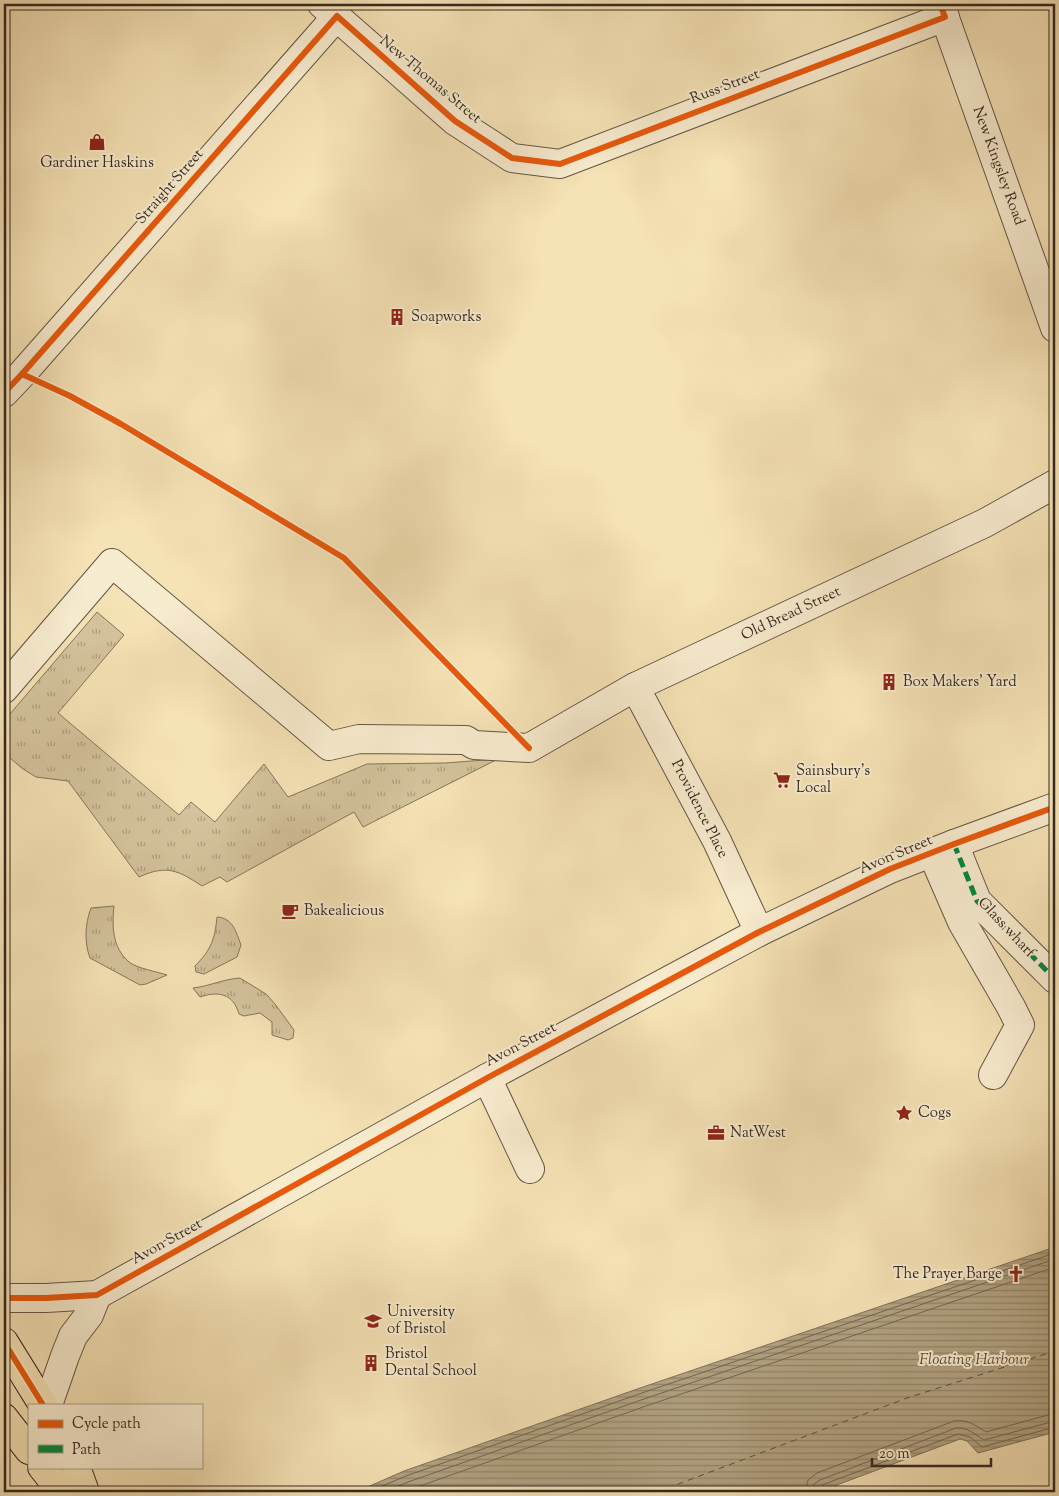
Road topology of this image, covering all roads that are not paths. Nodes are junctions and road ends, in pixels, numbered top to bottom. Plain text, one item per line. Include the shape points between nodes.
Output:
1 (329, 10) edge
2 (943, 10) edge
3 (512, 158) joint
4 (1055, 328) edge
5 (10, 376) edge
6 (1055, 484) edge
7 (635, 687) junction
8 (4, 689) edge
9 (1055, 807) edge
10 (943, 848) junction
11 (759, 932) junction
12 (1055, 979) edge
13 (993, 1075) dead end
14 (487, 1078) junction
15 (530, 1169) dead end
16 (97, 1295) junction
17 (4, 1298) edge
18 (4, 1342) edge
19 (42, 1404) edge
20 (48, 1404) edge
21 (4, 1418) edge
22 (28, 1449) edge
23 (76, 1468) edge
24 (85, 1492) edge

1 - 3 street, New Thomas Street via 455,121
1 - 5 street, Straight Street
2 - 3 street, Russ Street via 560,164
2 - 4 street, New Kingsley Road
6 - 7 street, Old Bread Street via 985,523
7 - 8 street, Old Bread Street via 529,748 474,745 466,740 359,739 329,746 112,563
7 - 11 street, Providence Place via 717,841
9 - 10 street, Avon Street
10 - 11 street, Avon Street via 890,869
10 - 12 street, Glass wharf via 978,900
10 - 13 street via 962,922 1020,1025
11 - 14 street, Avon Street
14 - 15 street
14 - 16 street, Avon Street
16 - 17 street, Avon Street
16 - 20 street via 89,1315 73,1336
18 - 19 highway
21 - 22 highway
23 - 24 highway

